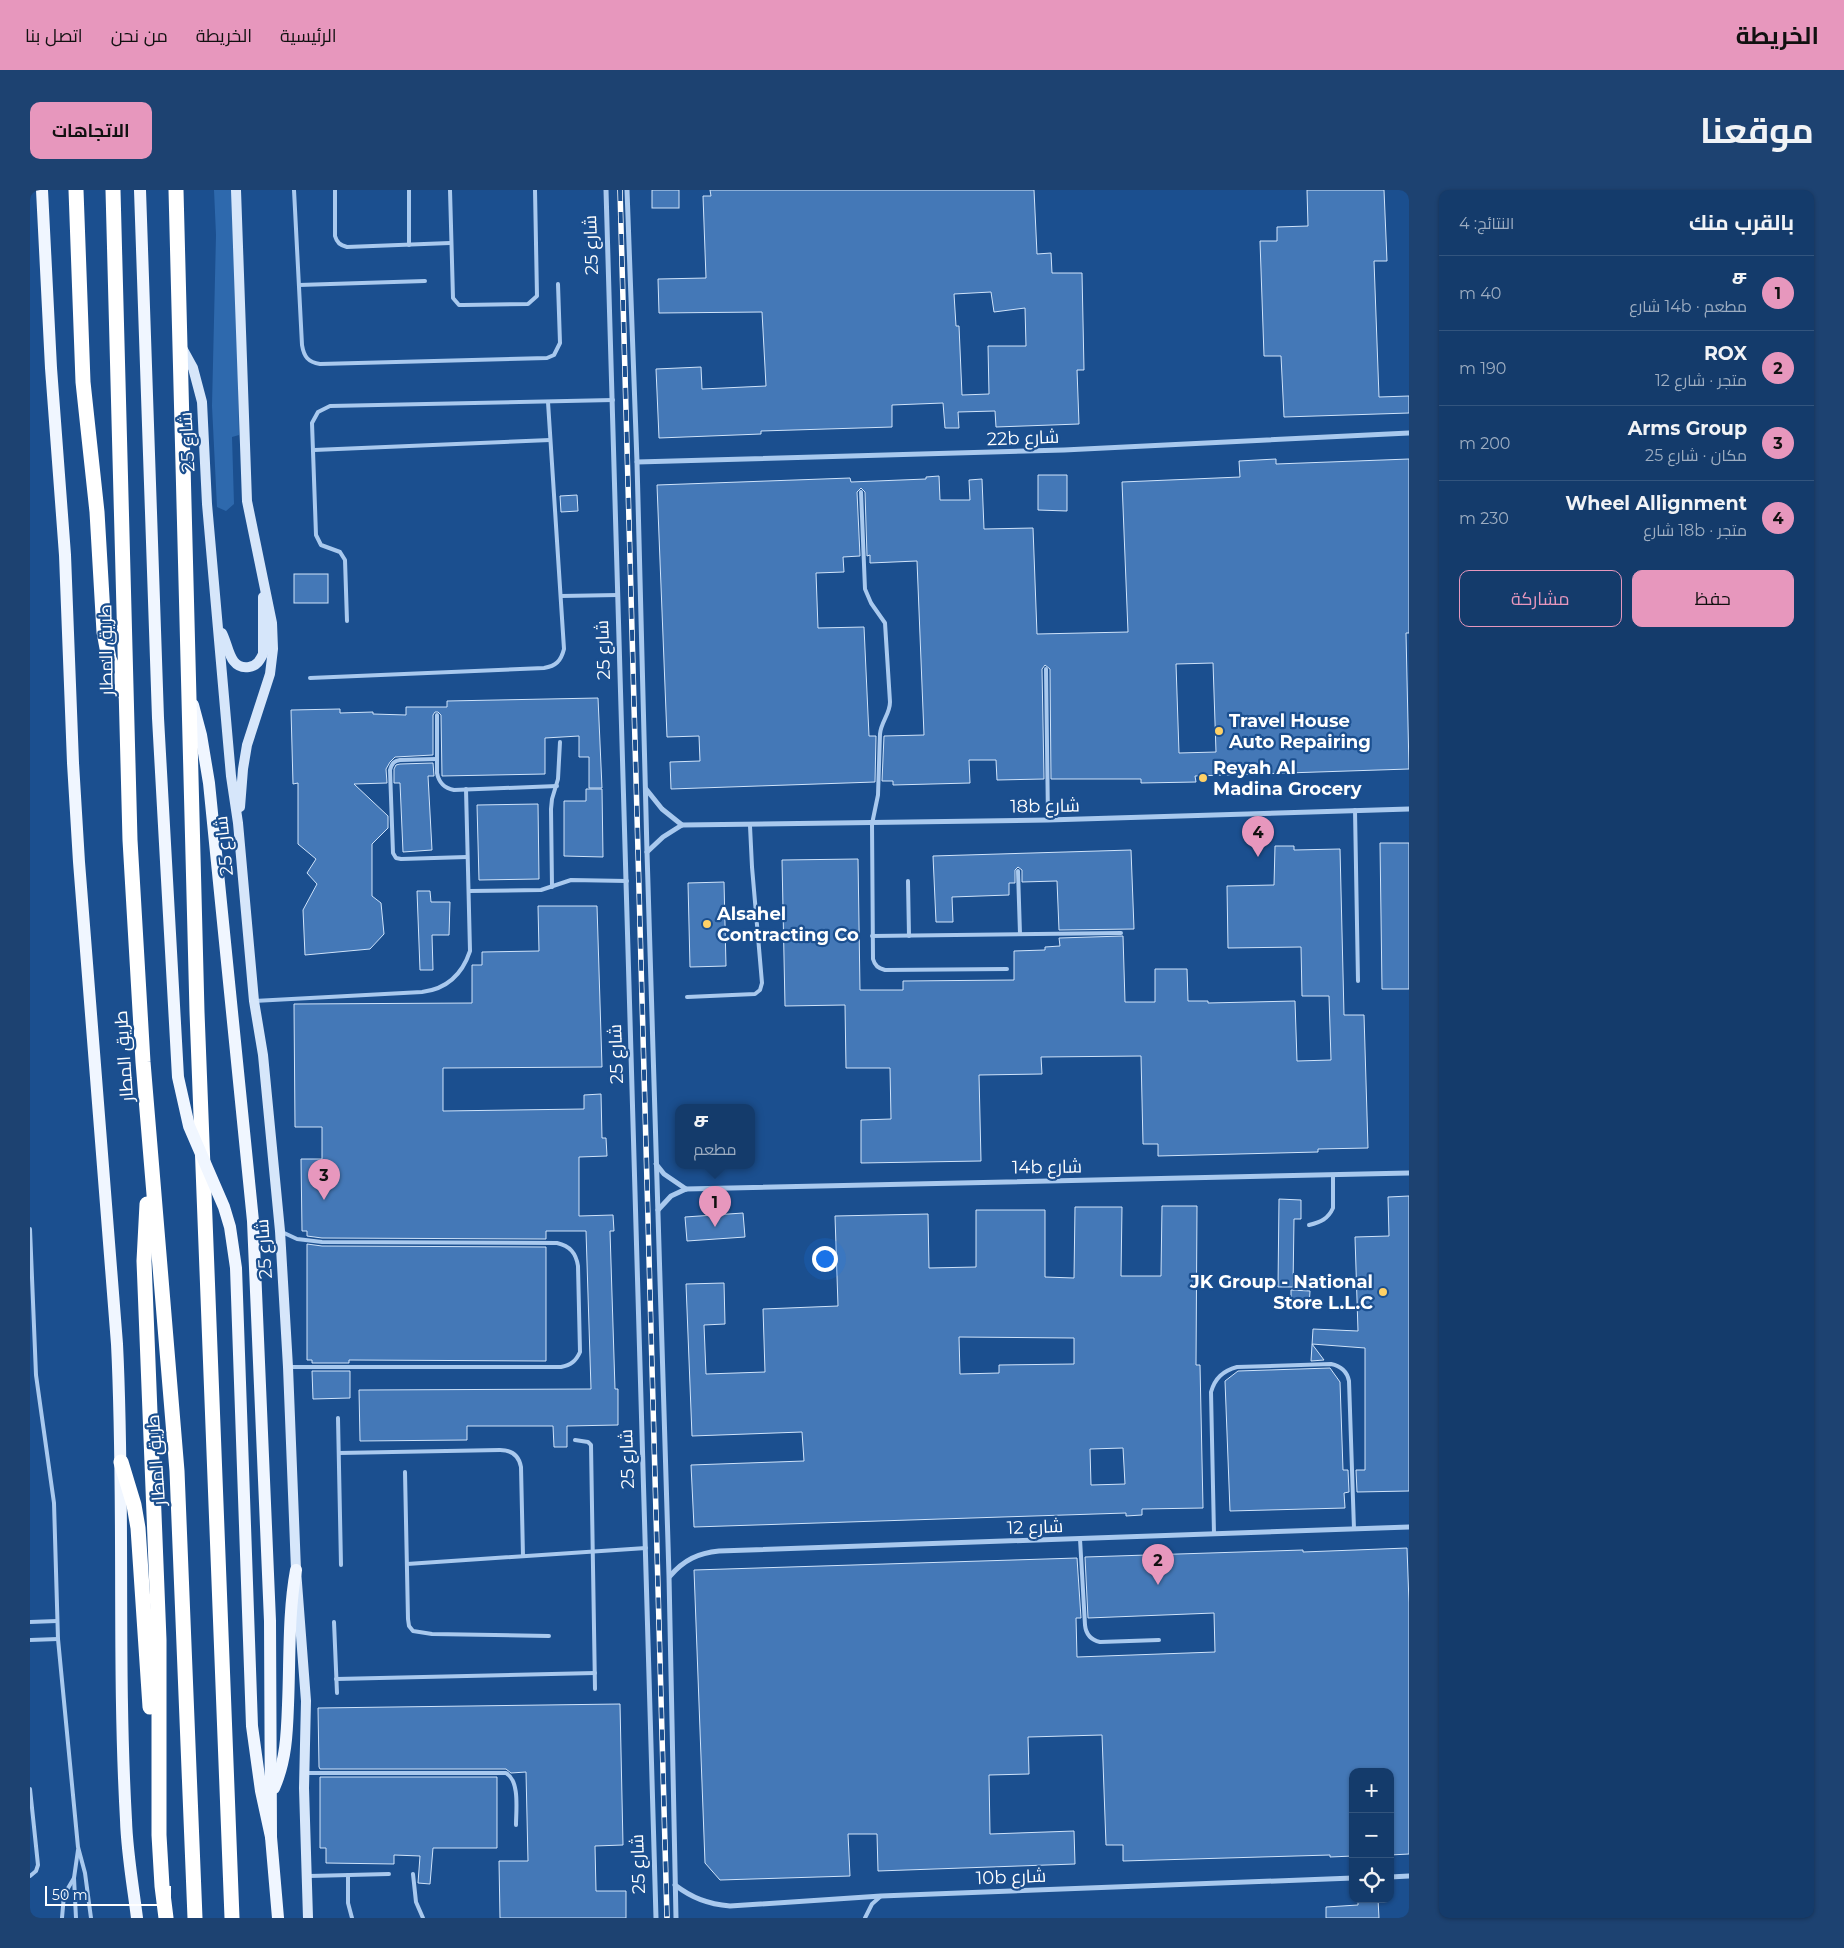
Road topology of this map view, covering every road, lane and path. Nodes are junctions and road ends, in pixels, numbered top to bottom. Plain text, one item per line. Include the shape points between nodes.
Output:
1 (42, 190) edge
2 (76, 190) edge
3 (113, 190) edge
4 (140, 190) edge
5 (236, 190) edge
6 (294, 190) edge
7 (334, 190) edge
8 (409, 190) edge
9 (450, 190) edge
10 (535, 190) edge
11 (606, 190) edge
12 (627, 190) edge
13 (176, 195) edge
14 (450, 243) junction
15 (409, 245) junction
16 (425, 281) dead end
17 (558, 284) dead end
18 (299, 286) junction
19 (180, 345) junction
20 (613, 400) junction
21 (548, 402) junction
22 (1409, 433) edge
23 (550, 440) junction
24 (314, 450) junction
25 (637, 462) junction
26 (861, 492) dead end
27 (265, 586) junction
28 (618, 595) junction
29 (561, 596) junction
30 (347, 621) dead end
31 (219, 628) junction
32 (1046, 669) dead end
33 (310, 678) dead end
34 (188, 690) junction
35 (126, 697) junction
36 (437, 715) dead end
37 (560, 742) dead end
38 (436, 759) junction
39 (557, 786) junction
40 (645, 788) junction
41 (466, 789) junction
42 (1409, 809) edge
43 (1355, 810) junction
44 (1048, 820) junction
45 (238, 823) junction
46 (872, 824) junction
47 (682, 825) junction
48 (750, 826) junction
49 (647, 852) junction
50 (467, 857) junction
51 (1018, 872) dead end
52 (627, 881) junction
53 (908, 881) dead end
54 (552, 887) junction
55 (469, 891) junction
56 (1121, 933) dead end
57 (1020, 934) junction
58 (872, 936) junction
59 (909, 936) junction
60 (1007, 969) dead end
61 (1358, 981) dead end
62 (687, 997) dead end
63 (254, 1000) junction
64 (656, 1164) junction
65 (151, 1173) junction
66 (1409, 1173) edge
67 (1332, 1174) junction
68 (686, 1189) junction
69 (658, 1210) junction
70 (1309, 1225) dead end
71 (30, 1229) edge
72 (280, 1231) junction
73 (288, 1367) junction
74 (338, 1418) dead end
75 (575, 1440) dead end
76 (339, 1454) junction
77 (121, 1462) junction
78 (406, 1472) dead end
79 (1409, 1527) edge
80 (1354, 1529) junction
81 (1214, 1534) junction
82 (1080, 1539) junction
83 (646, 1548) junction
84 (593, 1552) junction
85 (523, 1556) junction
86 (407, 1564) junction
87 (341, 1565) dead end
88 (296, 1570) junction
89 (669, 1576) junction
90 (57, 1621) junction
91 (30, 1622) edge
92 (334, 1622) dead end
93 (550, 1636) dead end
94 (58, 1639) junction
95 (30, 1640) edge
96 (1160, 1640) dead end
97 (594, 1673) junction
98 (336, 1680) junction
99 (595, 1689) dead end
100 (337, 1693) dead end
101 (305, 1773) junction
102 (30, 1789) edge
103 (272, 1792) junction
104 (159, 1794) junction
105 (516, 1825) dead end
106 (271, 1837) junction
107 (78, 1848) junction
108 (389, 1874) dead end
109 (413, 1874) dead end
110 (348, 1875) junction
111 (30, 1876) edge
112 (307, 1876) junction
113 (1409, 1876) edge
114 (1394, 1877) edge
115 (74, 1878) junction
116 (1349, 1878) edge
117 (675, 1885) junction
118 (881, 1896) junction
119 (310, 1917) edge
120 (62, 1918) edge
121 (76, 1918) edge
122 (91, 1918) edge
123 (137, 1918) edge
124 (166, 1918) edge
125 (195, 1918) edge
126 (232, 1918) edge
127 (278, 1918) edge
128 (352, 1918) edge
129 (423, 1918) edge
130 (656, 1918) edge
131 (676, 1918) edge
132 (865, 1918) edge

1 - 77 main road via 65,555 78,852 117,1335
2 - 35 highway via 83,382 104,632 109,659
3 - 35 highway, طريق المطار
4 - 106 main road, bridge via 158,718 178,1077 189,1126 217,1187 234,1247 252,1726 260,1791
5 - 27 street via 247,501
6 - 18 lane
7 - 15 lane via 335,236 341,246
8 - 15 lane
9 - 14 lane
10 - 14 lane via 538,290 534,301 459,305 452,294
11 - 20 street, شارع 25
12 - 25 street, شارع 25
13 - 19 highway
14 - 15 lane
16 - 18 lane
17 - 18 lane via 560,343 554,355 548,358 320,364 310,362 303,355
19 - 31 street, شارع 25 via 194,368 202,402 207,504
19 - 34 highway
20 - 21 lane
20 - 28 street, شارع 25
21 - 23 lane
21 - 24 lane via 330,406 318,412 312,423
22 - 25 street, 22b شارع via 1055,451
23 - 24 lane
23 - 29 lane
24 - 30 lane via 316,535 321,545 340,552 346,560
25 - 40 street, شارع 25
26 - 46 lane via 865,588 885,623 890,702 889,713 880,728 878,795
27 - 31 street via 263,654 255,665 248,667 234,663
27 - 45 street via 273,649 270,674 247,745
28 - 29 lane
28 - 52 street, شارع 25
29 - 33 lane via 564,649 560,660 550,667
31 - 45 street, شارع 25
32 - 44 lane
34 - 103 main road via 201,735 209,784 253,1221 270,1621
34 - 126 highway via 208,1336
35 - 65 highway, طريق المطار via 136,952
36 - 38 lane
37 - 39 lane
38 - 41 lane via 442,785 454,790
38 - 50 lane via 400,760 392,764 393,854 401,860
39 - 41 lane
39 - 54 lane via 551,809
40 - 47 street via 662,809
40 - 49 street, شارع 25
41 - 50 lane
42 - 43 street, 18b شارع
43 - 44 street, 18b شارع
43 - 61 lane
44 - 46 street, 18b شارع
45 - 63 street, شارع 25
46 - 48 street, 18b شارع
46 - 58 lane
47 - 48 street, 18b شارع
47 - 49 street
48 - 62 lane via 760,990 756,994
49 - 64 street, شارع 25
50 - 55 lane
51 - 57 lane
52 - 54 lane via 566,881
52 - 83 street, شارع 25
53 - 59 lane
54 - 55 lane
55 - 63 lane via 470,951 461,972 444,986 422,992
56 - 57 lane
57 - 59 lane
58 - 59 lane
58 - 60 lane via 873,959 879,969
63 - 72 street, شارع 25 via 263,1055
64 - 68 street
64 - 69 street, شارع 25
65 - 104 highway via 144,1262 159,1640
65 - 125 highway, طريق المطار via 177,1471
66 - 67 street, 14b شارع
67 - 68 street, 14b شارع
67 - 70 lane via 1331,1213 1320,1223
68 - 69 street via 671,1196
69 - 89 street, شارع 25
71 - 90 lane via 36,1375 54,1504
72 - 73 street, شارع 25
72 - 73 lane via 285,1236 322,1242 557,1243 574,1253 578,1266 580,1352 570,1365
73 - 88 street, شارع 25
74 - 76 lane
75 - 84 lane via 591,1445
76 - 85 lane via 508,1450 520,1460 521,1467
76 - 87 lane
77 - 104 highway via 138,1528 150,1713
77 - 123 main road via 126,1822
78 - 86 lane
79 - 80 street, شارع 12
80 - 81 street, شارع 12
80 - 81 lane via 1349,1380 1341,1367 1331,1364 1236,1368 1216,1380 1212,1392
81 - 82 street, شارع 12
82 - 89 street, شارع 12 via 719,1551 691,1558
82 - 96 lane via 1088,1635 1100,1642
83 - 84 lane
83 - 130 street, شارع 25
84 - 85 lane
84 - 97 lane
85 - 86 lane
86 - 93 lane via 408,1619 413,1631
88 - 101 street, شارع 25 via 306,1701
88 - 103 main road via 286,1744 281,1773
89 - 117 street, شارع 25
90 - 91 lane
90 - 94 lane
92 - 98 lane
94 - 95 lane
94 - 107 lane
97 - 98 lane
97 - 99 lane
98 - 100 lane
101 - 105 lane via 506,1773 515,1784
101 - 112 street, شارع 25
102 - 111 lane via 38,1865
103 - 106 main road
104 - 124 highway via 160,1860
106 - 127 main road
107 - 115 lane
107 - 122 lane
108 - 110 lane
109 - 129 lane via 416,1902
110 - 112 lane
110 - 128 lane via 348,1903
112 - 119 street, شارع 25
113 - 114 street
115 - 120 lane via 64,1895
115 - 121 lane
116 - 118 street, 10b شارع
117 - 118 street, 10b شارع via 700,1901 730,1906
117 - 131 street, شارع 25
118 - 132 lane via 872,1904

